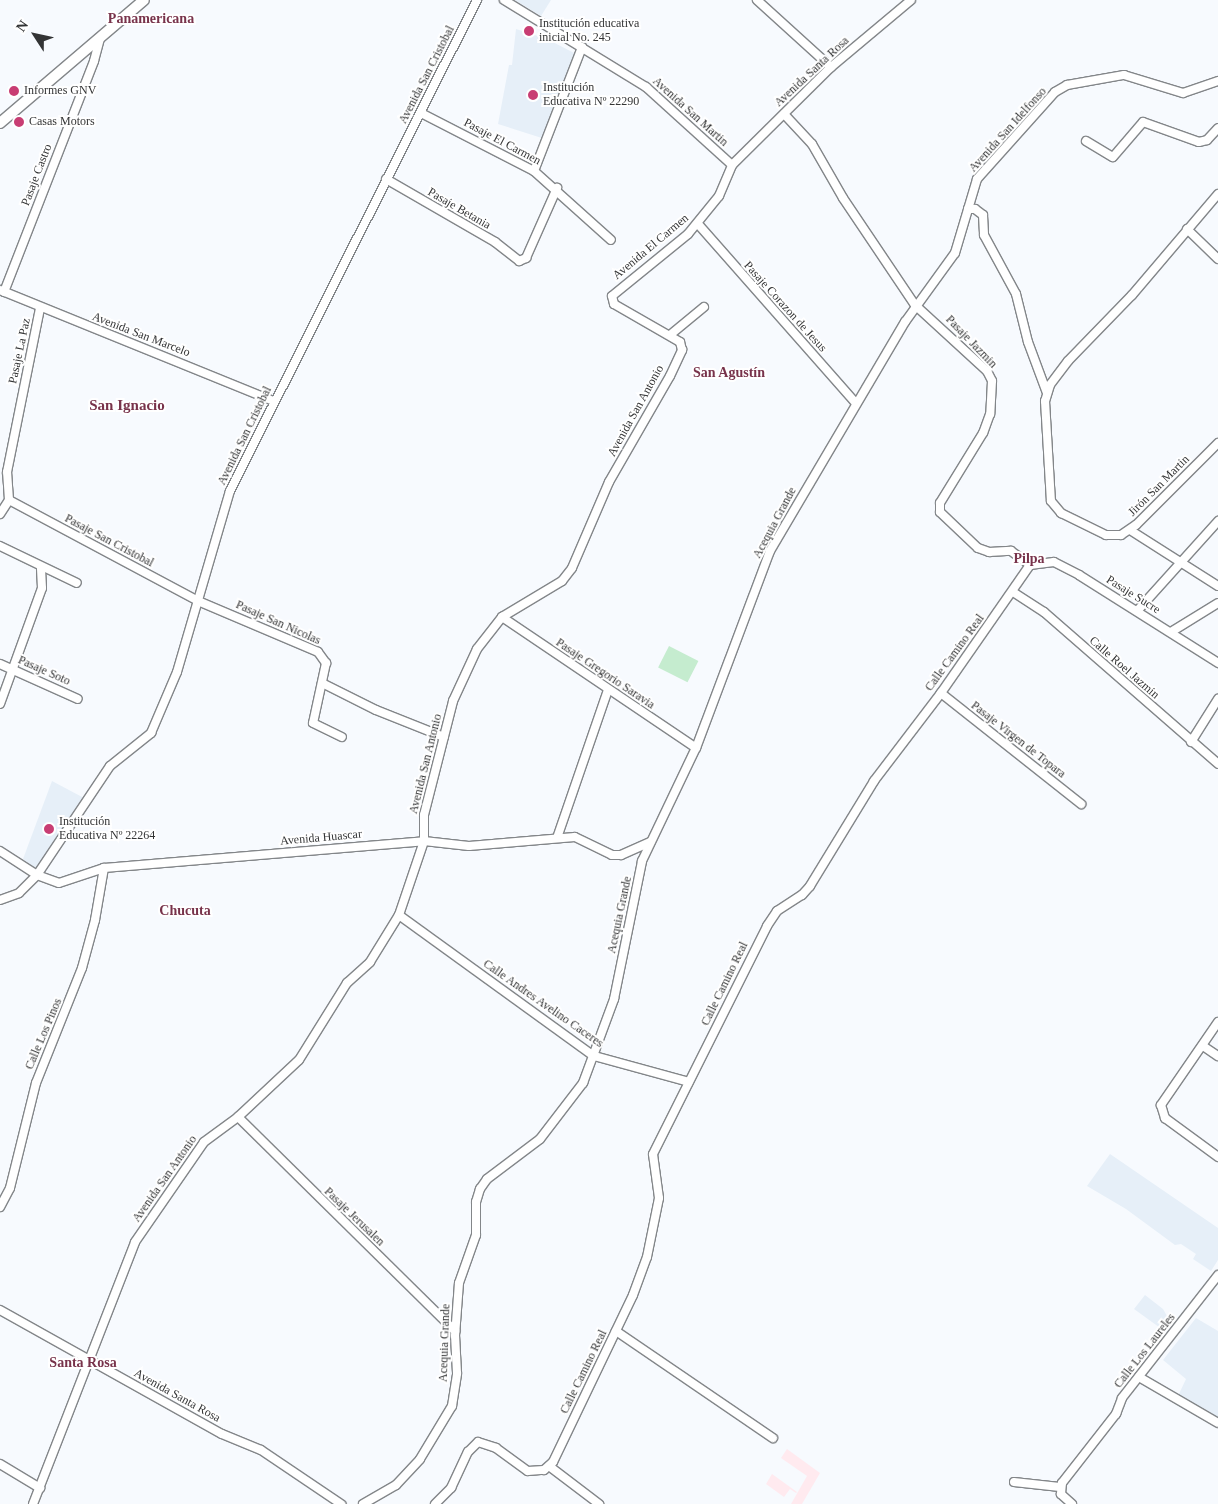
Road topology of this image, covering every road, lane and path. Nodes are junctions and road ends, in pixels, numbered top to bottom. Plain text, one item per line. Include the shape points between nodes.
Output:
1 (144, 0) edge
2 (478, 0) edge
3 (504, 0) edge
4 (757, 0) edge
5 (911, 0) edge
6 (100, 38) junction
7 (582, 47) junction
8 (831, 67) junction
9 (1218, 81) edge
10 (421, 113) junction
11 (784, 114) junction
12 (0, 123) edge
13 (1218, 128) edge
14 (1086, 141) dead end
15 (732, 165) junction
16 (534, 171) junction
17 (386, 179) junction
18 (557, 188) junction
19 (1218, 194) edge
20 (968, 209) junction
21 (698, 224) junction
22 (1187, 229) junction
23 (611, 240) dead end
24 (1218, 259) edge
25 (2, 291) edge
26 (915, 305) junction
27 (704, 307) dead end
28 (40, 308) junction
29 (670, 335) junction
30 (1047, 393) junction
31 (274, 401) junction
32 (856, 403) junction
33 (1218, 443) edge
34 (9, 500) junction
35 (0, 514) edge
36 (1218, 521) edge
37 (1130, 530) junction
38 (0, 546) edge
39 (1183, 563) junction
40 (1030, 566) junction
41 (40, 567) junction
42 (77, 583) dead end
43 (1218, 586) edge
44 (1013, 592) junction
45 (198, 601) junction
46 (1218, 603) edge
47 (1138, 610) junction
48 (502, 617) junction
49 (1171, 632) junction
50 (1218, 663) edge
51 (0, 664) edge
52 (12, 669) junction
53 (322, 683) junction
54 (608, 690) junction
55 (941, 693) junction
56 (1218, 698) edge
57 (78, 699) dead end
58 (0, 704) edge
59 (342, 737) dead end
60 (444, 737) junction
61 (1191, 742) junction
62 (696, 748) junction
63 (1218, 764) edge
64 (1081, 804) dead end
65 (557, 838) junction
66 (424, 841) junction
67 (650, 842) junction
68 (0, 850) edge
69 (104, 868) junction
70 (37, 874) junction
71 (0, 900) edge
72 (399, 915) junction
73 (1218, 1022) edge
74 (1202, 1046) junction
75 (594, 1056) junction
76 (1218, 1056) edge
77 (689, 1082) junction
78 (238, 1117) junction
79 (1218, 1158) edge
80 (0, 1207) edge
81 (1218, 1275) edge
82 (0, 1310) edge
83 (455, 1331) junction
84 (616, 1331) junction
85 (89, 1360) junction
86 (1139, 1377) junction
87 (1218, 1423) edge
88 (773, 1438) dead end
89 (0, 1464) edge
90 (549, 1466) junction
91 (1014, 1482) dead end
92 (40, 1488) junction
93 (1060, 1489) junction
94 (33, 1504) edge
95 (341, 1504) edge
96 (363, 1504) edge
97 (435, 1504) edge
98 (599, 1504) edge
99 (1072, 1504) edge

1 - 6 highway
2 - 10 street, Avenida San Cristobal
3 - 7 street, Avenida San Martin
4 - 8 street
5 - 8 street, Avenida Santa Rosa
6 - 12 highway
6 - 25 street, Pasaje Castro via 94,61
7 - 15 street, Avenida San Martin via 646,87
7 - 16 street
8 - 11 street, Avenida Santa Rosa
9 - 20 street, Avenida San Idelfonso via 1183,93 1124,76 1067,84 1055,92 982,174 974,186
10 - 16 street, Pasaje El Carmen
10 - 17 street, Avenida San Cristobal
11 - 15 street, Avenida Santa Rosa
11 - 26 street, Pasaje Jazmin via 812,144 843,198
13 - 14 street via 1207,140 1200,142 1143,122 1113,157
15 - 21 street, Avenida El Carmen via 719,196
16 - 18 street, Pasaje El Carmen
17 - 18 street, Pasaje Betania via 495,242 519,261 526,258
17 - 31 street, Avenida San Cristobal via 300,356
18 - 23 street, Pasaje El Carmen
19 - 22 street
20 - 26 street, Avenida San Idelfonso via 955,252
20 - 30 street, Jirón San Martin via 983,214 984,235 1016,294 1028,342
21 - 29 street, Avenida El Carmen via 614,293 614,304
21 - 32 street, Pasaje Corazon de Jesus
22 - 24 street
22 - 30 street via 1132,295 1068,361
25 - 28 street, Avenida San Marcelo
26 - 32 street, Acequia Grande
26 - 40 street, Pasaje Jazmin via 987,371 992,381 990,414 940,503 940,512 978,548 988,552 1011,551
27 - 29 street
28 - 31 street, Avenida San Marcelo
28 - 34 street, Pasaje La Paz via 7,472
29 - 48 street, Avenida San Antonio via 682,346 670,376 609,482 572,568 562,580
30 - 37 street, Jirón San Martin via 1051,501 1056,509 1106,536 1121,535
31 - 45 street, Avenida San Cristobal via 230,492
32 - 62 street, Acequia Grande via 770,551
33 - 37 street, Jirón San Martin
34 - 35 street
34 - 45 street, Pasaje San Cristobal
36 - 39 street
37 - 39 street
38 - 41 street
39 - 43 street
39 - 47 street
40 - 44 street, Calle Camino Real
40 - 47 street, Pasaje Sucre via 1054,562
41 - 42 street
41 - 52 street via 42,588
44 - 55 street, Calle Camino Real
44 - 61 street, Calle Roel Jazmin via 1044,612
45 - 53 street, Pasaje San Nicolas via 318,652 326,663
45 - 70 street, Avenida San Cristobal via 177,672 151,733 110,766
46 - 49 street
47 - 49 street, Pasaje Sucre
48 - 54 street, Pasaje Gregorio Saravia
48 - 60 street, Avenida San Antonio via 477,648 454,701
49 - 50 street, Pasaje Sucre
51 - 52 street, Pasaje Soto
52 - 57 street, Pasaje Soto
52 - 58 street
53 - 59 street, Pasaje San Nicolas via 313,723
53 - 60 street via 376,710
54 - 62 street, Pasaje Gregorio Saravia
54 - 65 street
55 - 64 street, Pasaje Virgen de Topara
55 - 77 street, Calle Camino Real via 874,781 810,886 777,911 767,926
56 - 61 street
60 - 66 street, Avenida San Antonio via 424,816
61 - 63 street, Calle Roel Jazmin
62 - 67 street, Acequia Grande
65 - 66 street, Avenida Huascar via 469,846
65 - 67 street, Avenida Huascar via 575,837 612,855 621,855
66 - 69 street, Avenida Huascar
66 - 72 street, Avenida San Antonio
67 - 75 street, Acequia Grande via 642,861 614,999
68 - 70 street, Avenida Huascar
69 - 70 street, Avenida Huascar via 59,883
69 - 80 street, Calle Los Pinos via 96,920 82,968 36,1082 10,1188
70 - 71 street via 19,893
72 - 75 street, Calle Andres Avelino Caceres
72 - 78 street, Avenida San Antonio via 370,962 340,993 299,1060
73 - 74 street
74 - 76 street
74 - 79 street via 1161,1105 1165,1118
75 - 77 street, Calle Andres Avelino Caceres
75 - 83 street, Acequia Grande via 573,1099 540,1139 488,1179 480,1189 476,1202 476,1235 459,1283
77 - 84 street, Calle Camino Real via 653,1154 659,1198 648,1257
78 - 83 street, Pasaje Jerusalen
78 - 85 street, Avenida San Antonio via 204,1142 135,1242 125,1260
81 - 86 street, Calle Los Laureles
82 - 85 street, Avenida Santa Rosa
83 - 96 street, Acequia Grande via 457,1373 452,1406 439,1431 396,1485
84 - 88 street
84 - 90 street, Calle Camino Real
85 - 92 street, Avenida San Antonio
85 - 95 street, Avenida Santa Rosa via 222,1434 261,1450
86 - 87 street
86 - 93 street, Calle Los Laureles via 1122,1398 1116,1414
89 - 92 street
90 - 97 street via 537,1472 528,1471 496,1448 478,1442 468,1452 451,1488
90 - 98 street
91 - 93 street
92 - 94 street, Avenida San Antonio
93 - 99 street

